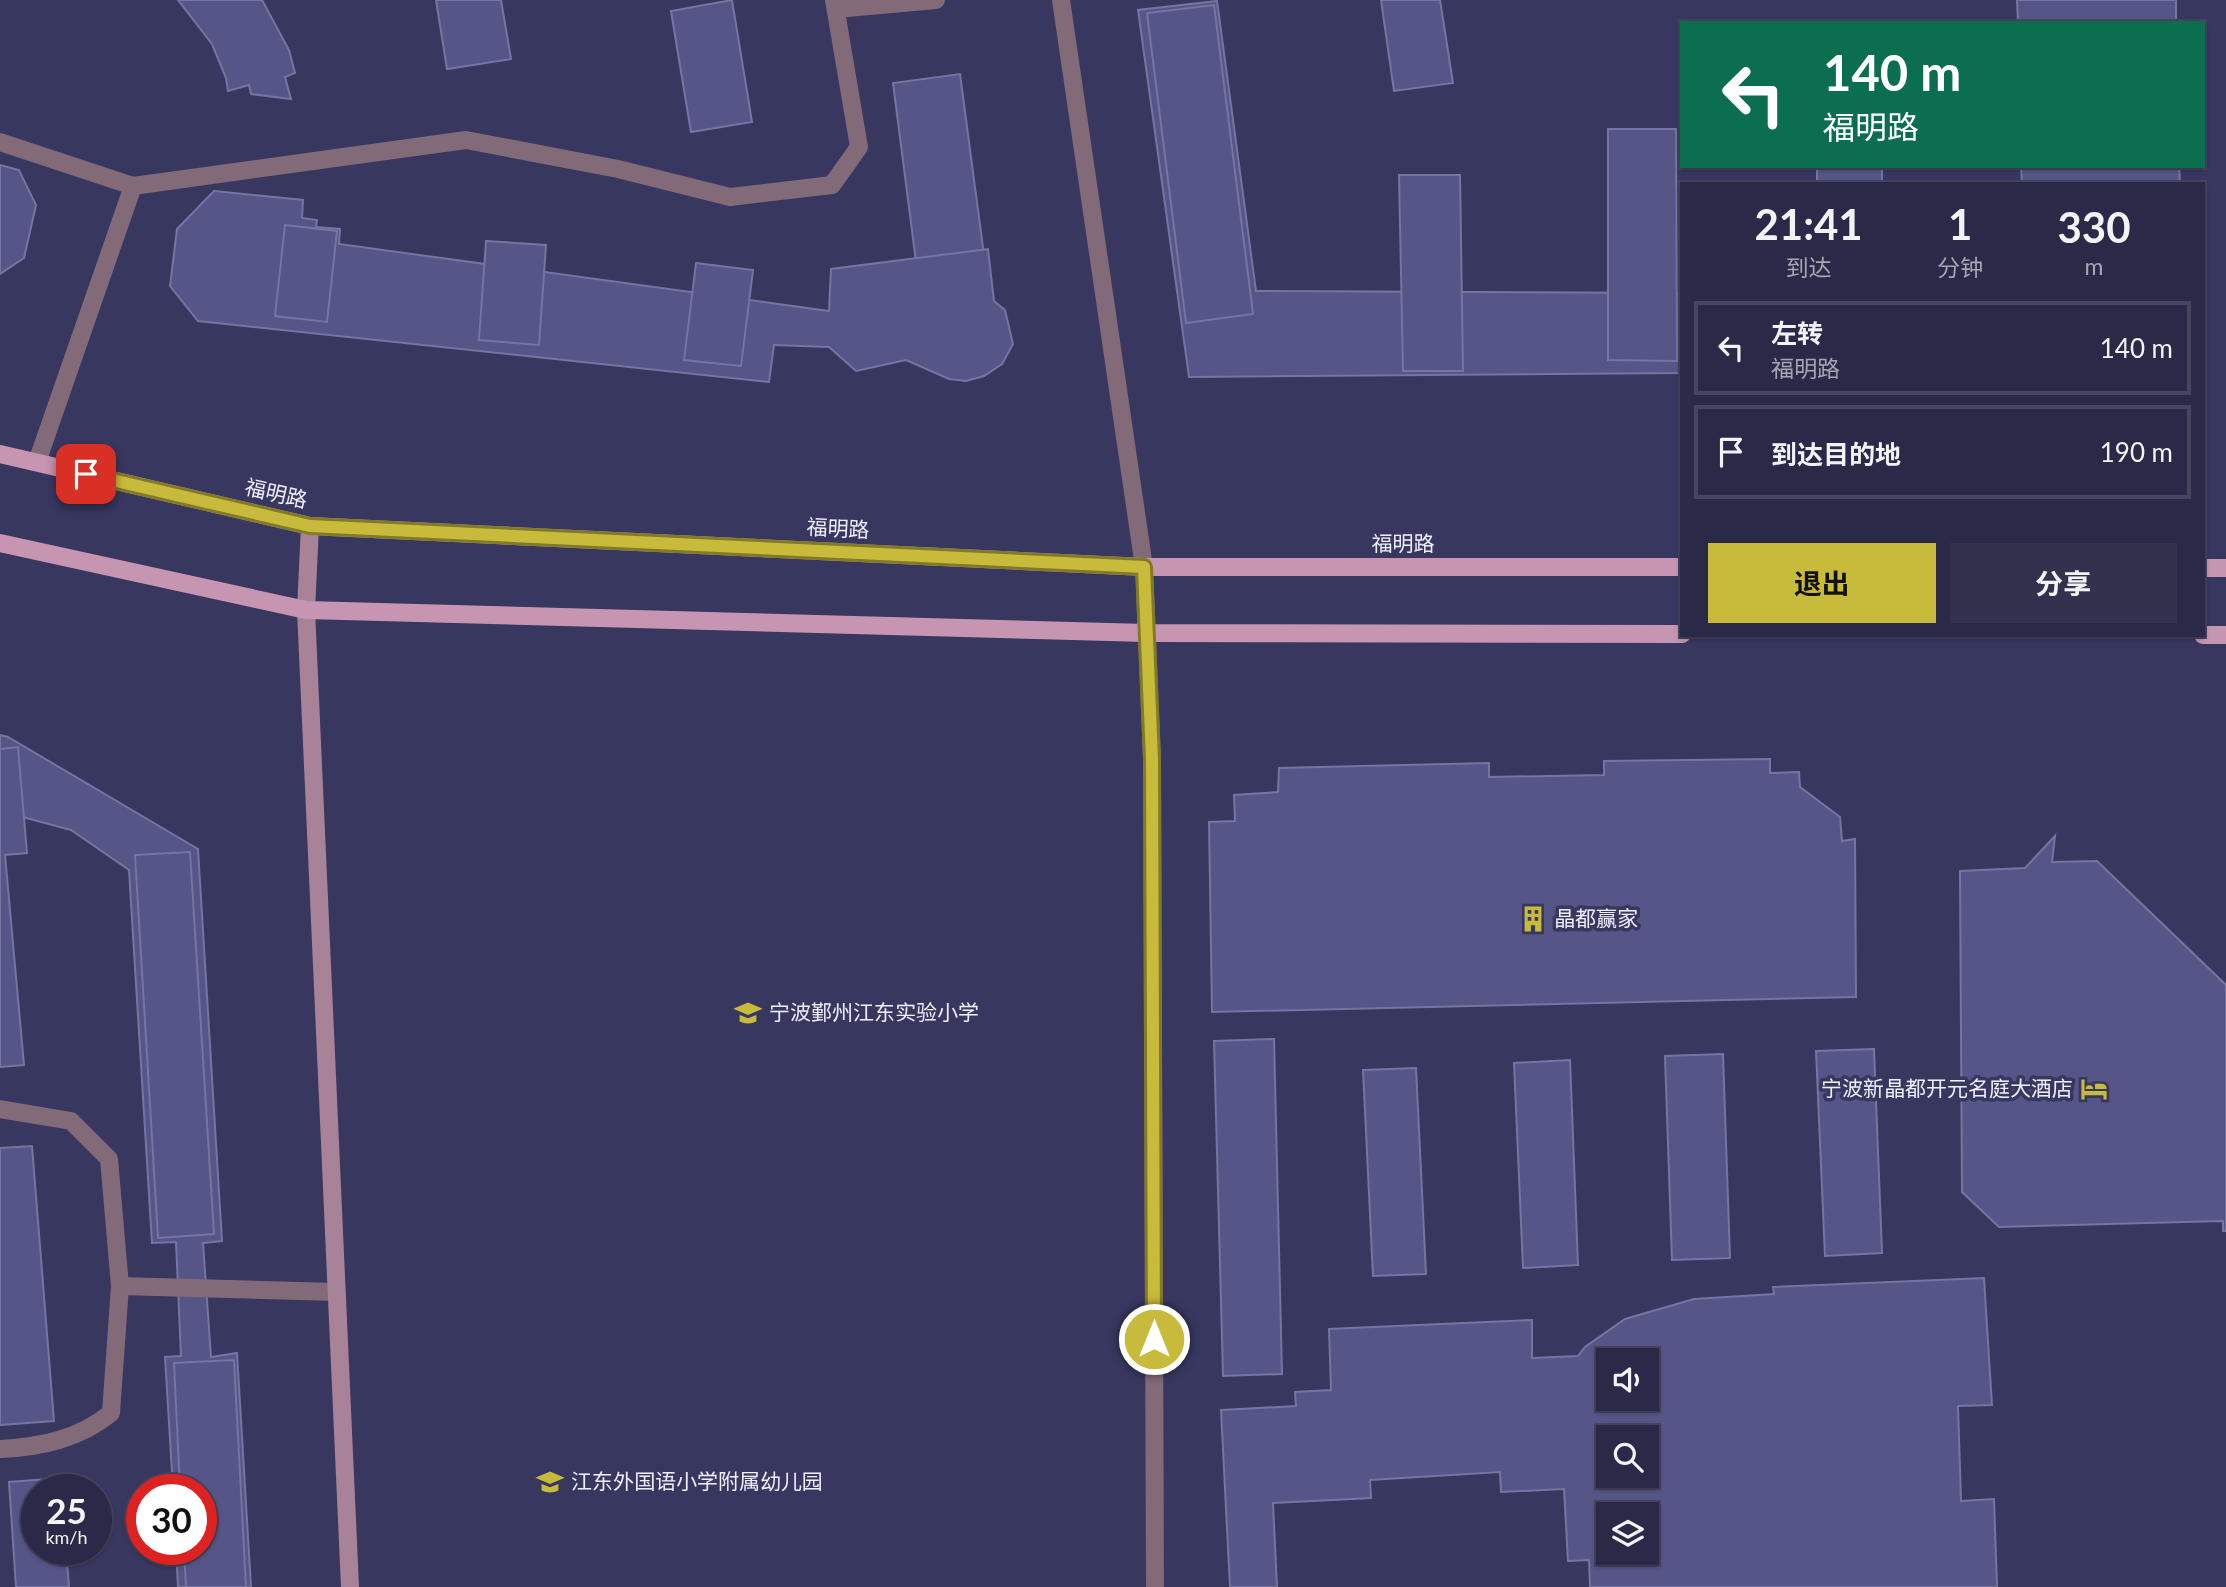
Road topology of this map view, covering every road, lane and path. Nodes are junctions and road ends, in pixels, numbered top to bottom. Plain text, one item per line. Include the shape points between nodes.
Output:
1 (936, 0) edge
2 (1061, 0) edge
3 (835, 5) edge
4 (0, 142) edge
5 (133, 186) junction
6 (0, 454) edge
7 (37, 462) junction
8 (310, 526) junction
9 (0, 543) edge
10 (1144, 567) junction
11 (1680, 567) edge
12 (2205, 568) edge
13 (2226, 568) edge
14 (306, 610) junction
15 (1146, 633) junction
16 (1680, 634) edge
17 (2205, 635) edge
18 (2226, 635) edge
19 (0, 1109) edge
20 (120, 1286) junction
21 (336, 1292) junction
22 (0, 1449) edge
23 (350, 1587) edge
24 (1155, 1587) edge

1 - 3 street
2 - 10 street
3 - 5 street via 859,147 832,185 730,197 618,169 466,140
4 - 5 street
5 - 7 street
6 - 7 main road, 福明路
7 - 8 main road, 福明路
8 - 10 main road, 福明路
8 - 14 street
9 - 14 main road
10 - 11 main road, 福明路
10 - 15 street
12 - 13 main road
14 - 15 main road
14 - 21 street
15 - 16 main road
15 - 24 street via 1152,772
17 - 18 main road
19 - 20 street via 71,1121 109,1159
20 - 21 street
20 - 22 street via 111,1413 66,1440
21 - 23 street

